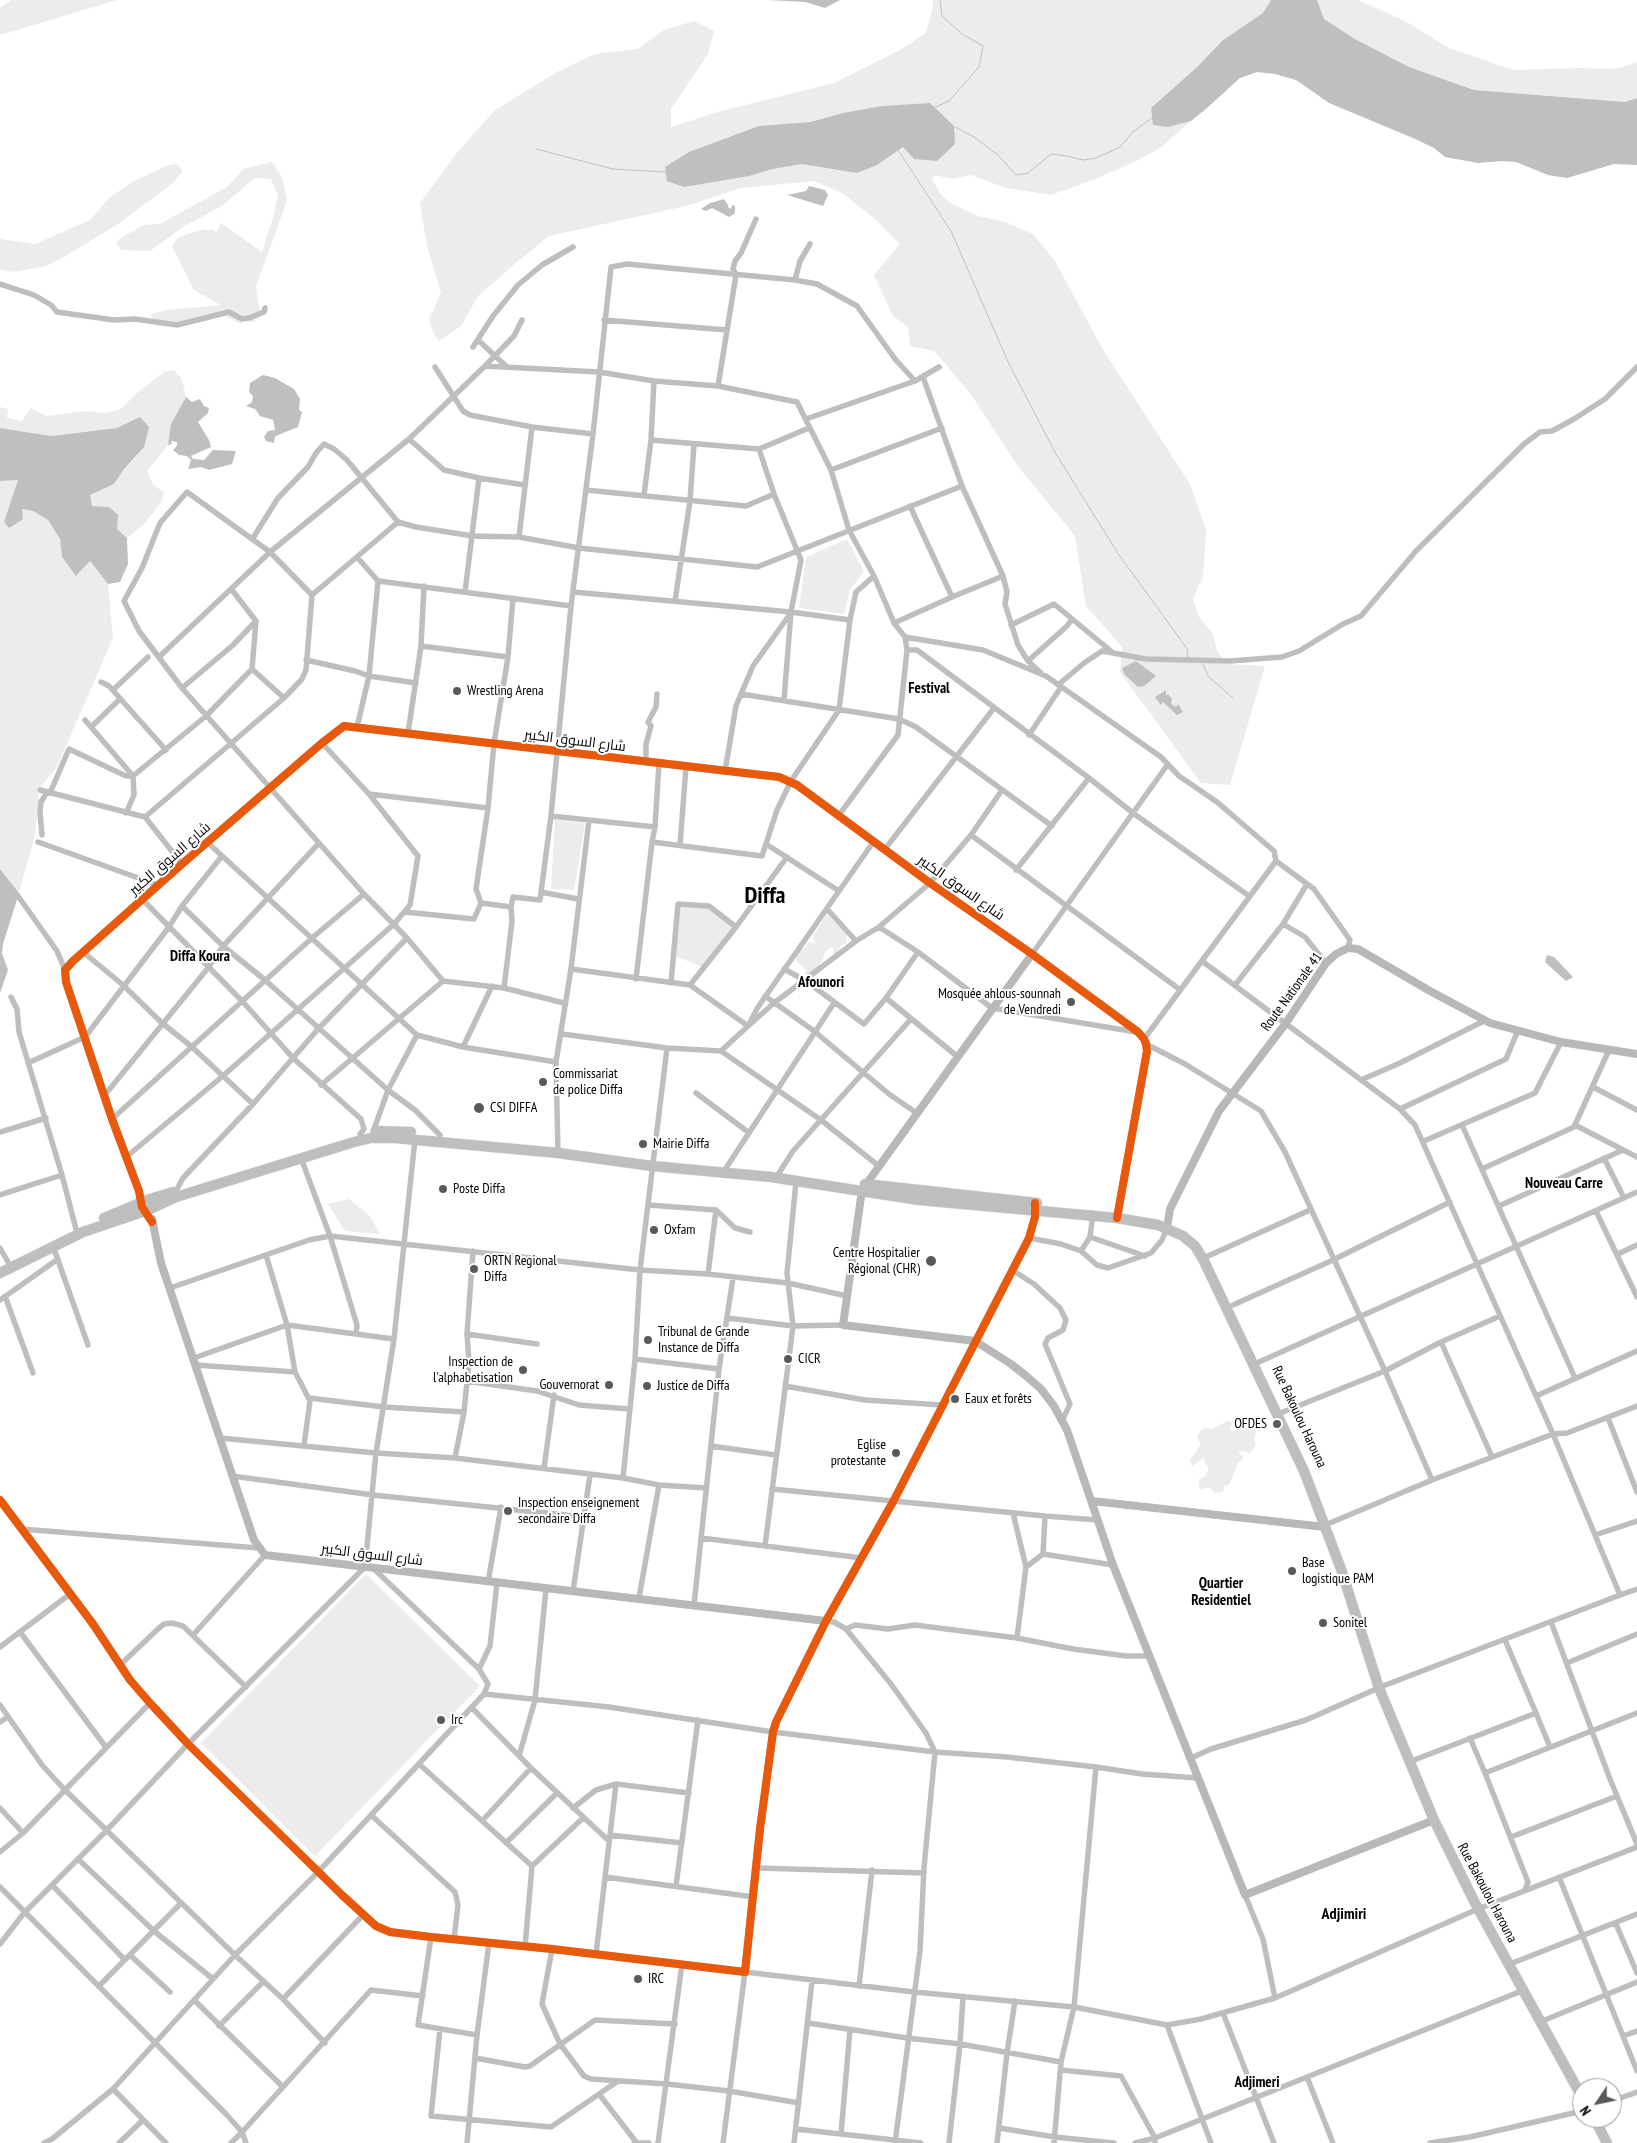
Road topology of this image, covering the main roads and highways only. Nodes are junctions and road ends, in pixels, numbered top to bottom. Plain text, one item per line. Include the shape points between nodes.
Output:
1 (558, 1150) junction
2 (652, 1163) junction
3 (864, 1187) junction
4 (146, 1205) junction
5 (1168, 1225) junction
6 (4, 1265) edge
7 (0, 1273) edge
8 (1327, 1525) junction
9 (1572, 2079) edge
10 (1599, 2128) edge
11 (1607, 2143) edge

1 - 2 highway
1 - 4 highway via 370,1138
1 - 4 highway via 394,1130 373,1132 176,1191
2 - 3 highway via 796,1182
2 - 3 highway via 779,1173
3 - 5 highway, Rue Bakoulou Harouna via 919,1200 1035,1206
4 - 6 highway via 76,1229
4 - 7 highway
5 - 8 highway, Rue Bakoulou Harouna via 1195,1246 1203,1259 1286,1431
5 - 8 highway, Rue Bakoulou Harouna via 1188,1232 1208,1256 1309,1469
8 - 9 highway, Rue Bakoulou Harouna via 1382,1690 1434,1820 1478,1909
10 - 11 highway

